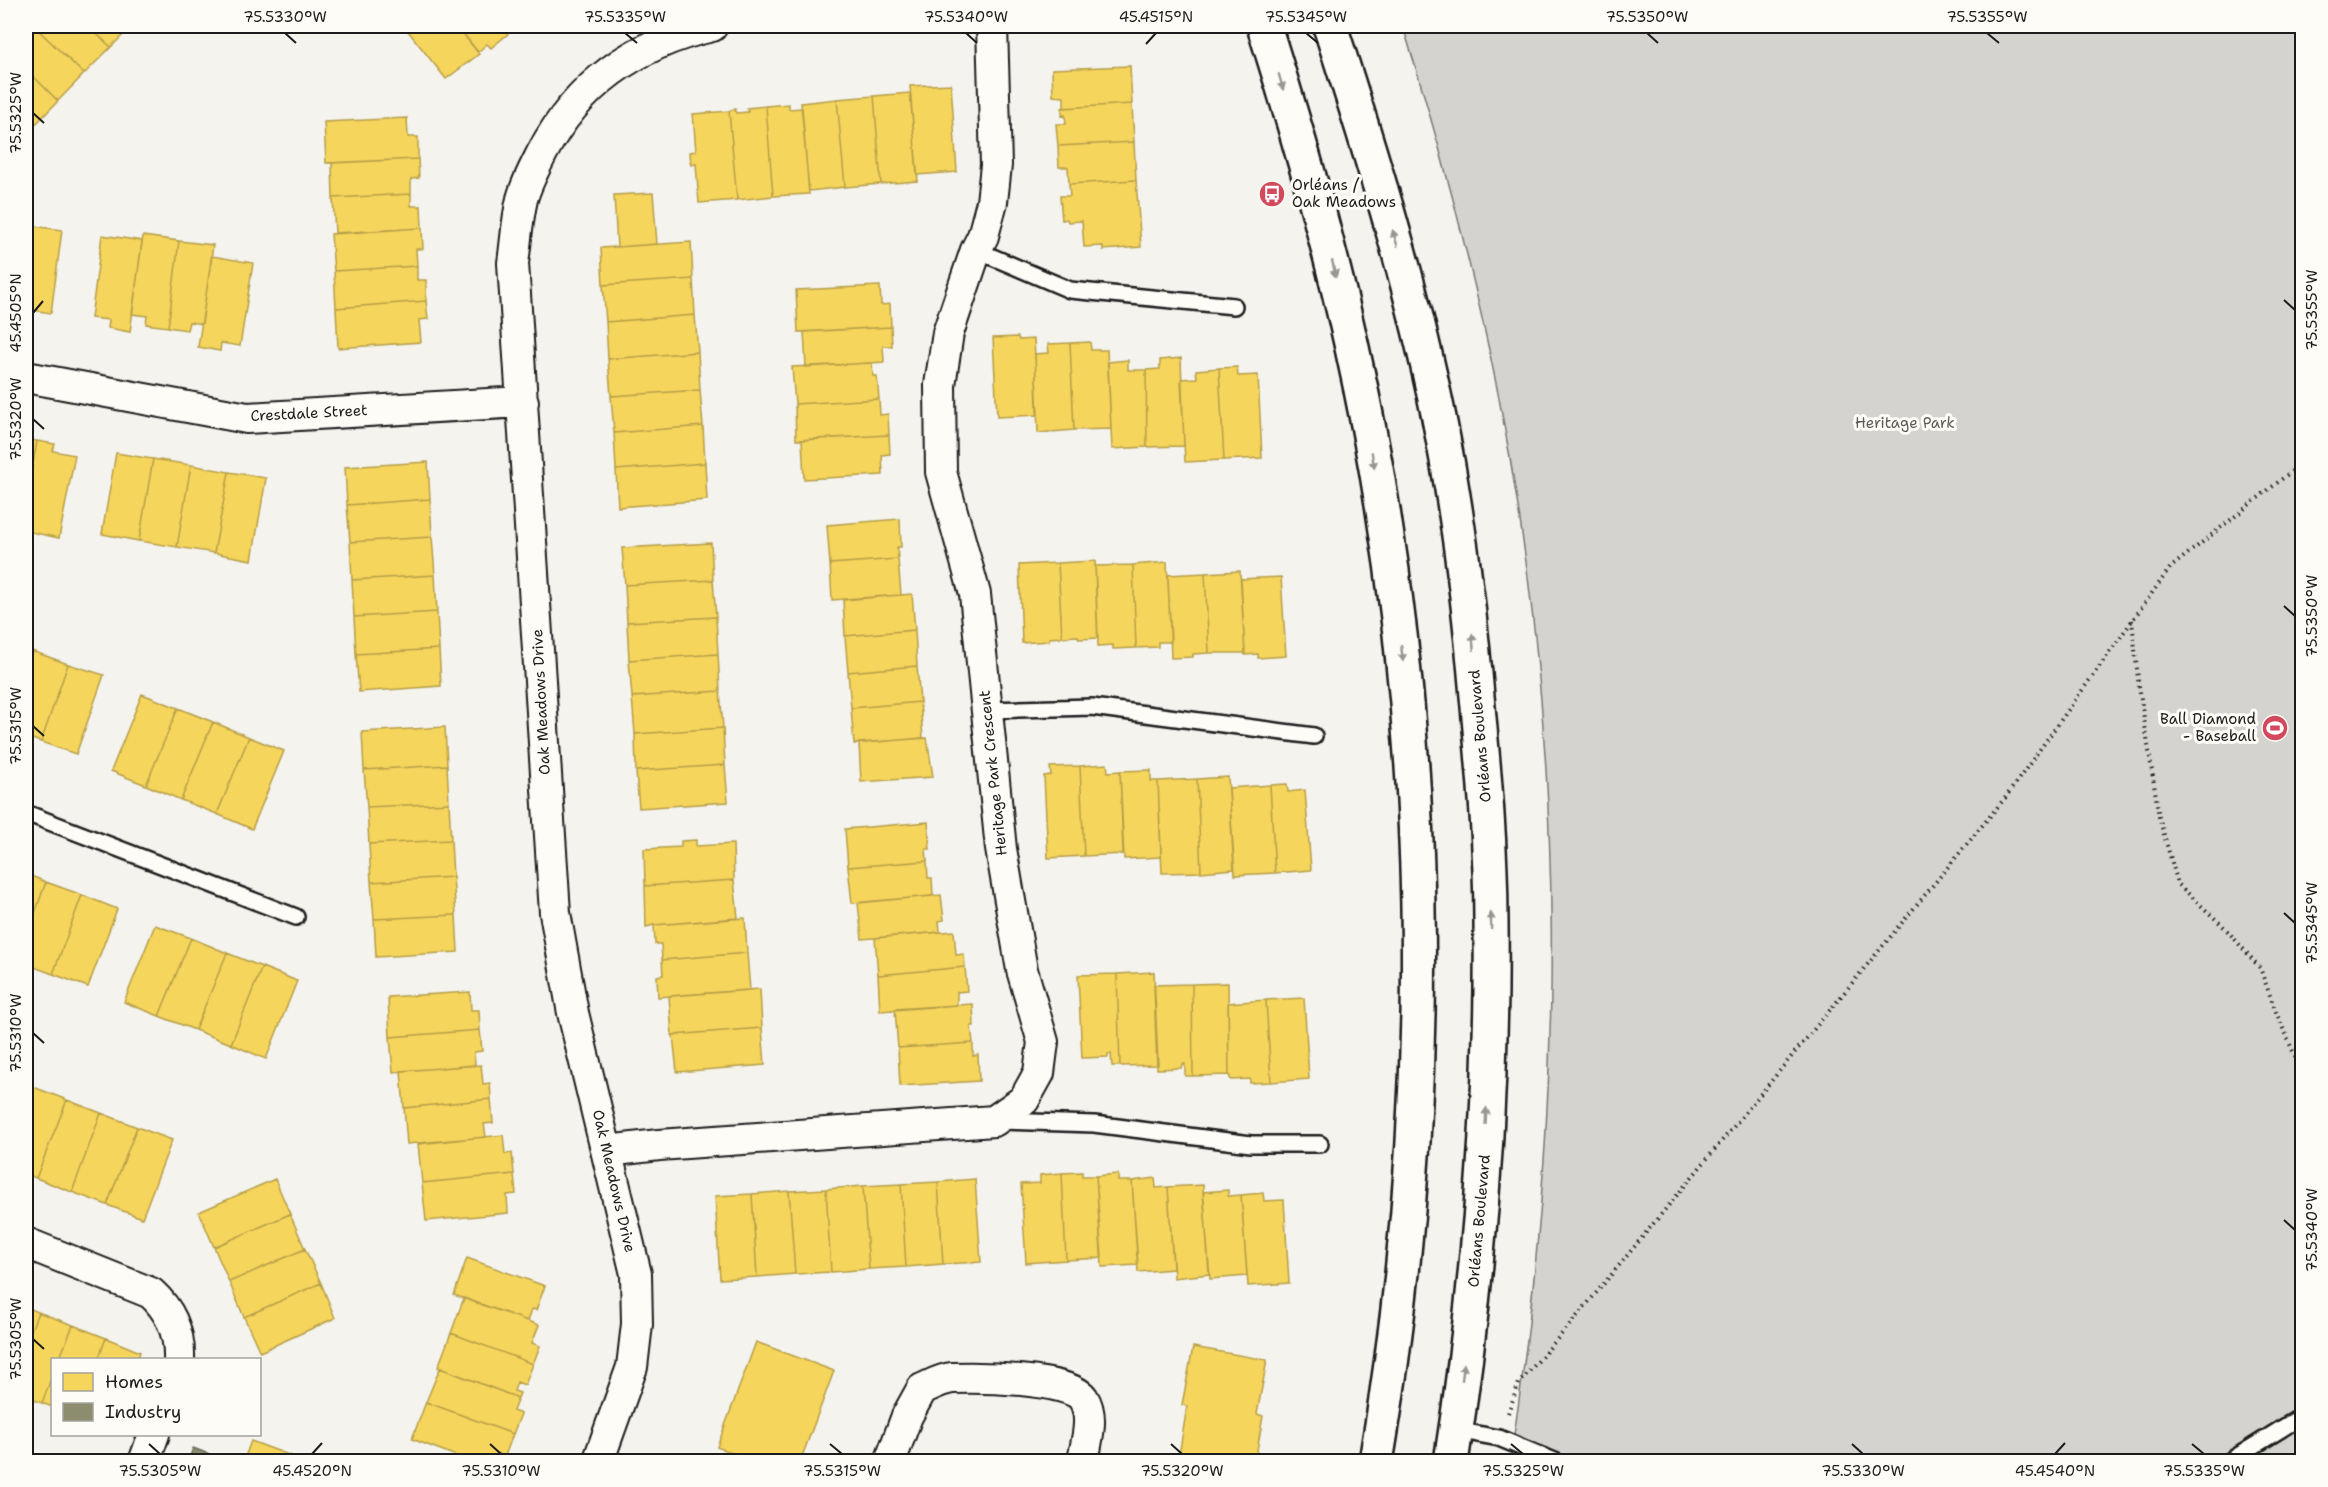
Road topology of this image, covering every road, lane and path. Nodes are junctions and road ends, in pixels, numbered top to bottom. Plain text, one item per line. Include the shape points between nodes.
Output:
1 (712, 26) edge
2 (992, 26) edge
3 (1264, 26) edge
4 (1330, 26) edge
5 (976, 250) junction
6 (1234, 306) dead end
7 (26, 377) edge
8 (523, 402) junction
9 (2302, 463) edge
10 (2132, 620) junction
11 (986, 710) junction
12 (1314, 735) dead end
13 (26, 813) edge
14 (296, 917) dead end
15 (2302, 1072) edge
16 (994, 1121) junction
17 (1320, 1144) dead end
18 (607, 1151) junction
19 (26, 1243) edge
20 (179, 1358) edge
21 (2302, 1416) edge
22 (153, 1436) edge
23 (1499, 1438) junction
24 (1453, 1446) edge
25 (144, 1461) edge
26 (598, 1461) edge
27 (890, 1461) edge
28 (1083, 1461) edge
29 (1376, 1461) edge
30 (1557, 1461) edge
31 (2228, 1461) edge

1 - 8 street, Oak Meadows Drive via 679,33 620,63 585,93 555,129 536,164 522,199 513,263
2 - 5 street, Heritage Park Crescent via 996,165 992,202
3 -> 29 main road via 1352,346 1403,662 1417,889 1416,1089 1399,1300
24 -> 4 main road, Orléans Boulevard via 1480,1216 1491,1016 1488,824 1472,635 1436,405 1412,294
5 - 6 lane via 1070,290
5 - 11 street, Heritage Park Crescent via 948,333 940,385 941,472 975,594
7 - 8 street, Crestdale Street via 247,418
8 - 18 street, Oak Meadows Drive via 555,913 573,1013
9 - 10 path via 2170,568
10 - 15 path via 2159,817 2178,884 2260,968
10 - 23 path via 2005,798 1519,1383
11 - 12 lane via 1092,707
11 - 16 street, Heritage Park Crescent via 1000,849 1022,970 1043,1042 1039,1073 1024,1100
13 - 14 lane
16 - 17 lane via 1094,1124 1251,1144
16 - 18 street
18 - 26 street, Oak Meadows Drive via 636,1274 637,1324 632,1367
19 - 20 street via 151,1293 165,1306 179,1341
21 - 31 lane
22 - 25 street
23 - 24 lane
23 - 30 lane
27 - 28 street via 922,1389 950,1378 1041,1381 1064,1386 1082,1396 1089,1423

